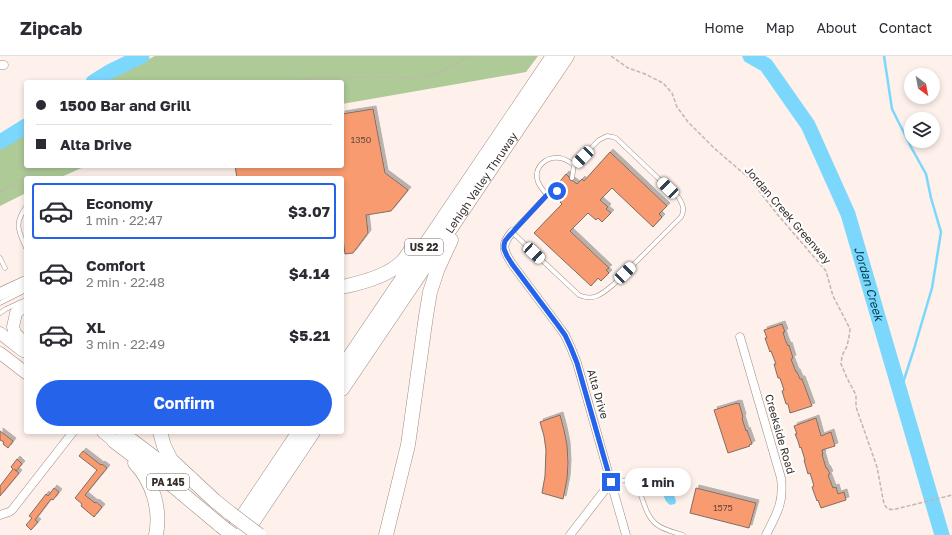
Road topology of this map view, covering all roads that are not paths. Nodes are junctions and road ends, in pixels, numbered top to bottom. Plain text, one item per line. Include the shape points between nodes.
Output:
1 (553, 56) edge
2 (567, 56) edge
3 (506, 126) junction
4 (574, 165) junction
5 (572, 178) dead end
6 (557, 191) dead end
7 (547, 195) junction
8 (468, 203) junction
9 (24, 210) edge
10 (512, 232) junction
11 (24, 242) edge
12 (0, 258) edge
13 (5, 268) dead end
14 (24, 283) edge
15 (344, 287) edge
16 (24, 291) edge
17 (0, 294) edge
18 (24, 301) edge
19 (0, 303) edge
20 (24, 306) edge
21 (0, 313) edge
22 (0, 332) edge
23 (740, 337) dead end
24 (24, 343) edge
25 (24, 351) edge
26 (0, 352) edge
27 (344, 365) edge
28 (24, 371) edge
29 (344, 386) edge
30 (71, 434) edge
31 (161, 434) edge
32 (298, 434) edge
33 (312, 434) edge
34 (119, 435) edge
35 (611, 482) junction
36 (215, 501) junction
37 (0, 515) edge
38 (226, 530) edge
39 (156, 535) edge
40 (233, 535) edge
41 (244, 535) edge
42 (258, 535) edge
43 (386, 535) edge
44 (570, 535) edge
45 (626, 535) edge
46 (683, 535) edge
47 (766, 535) edge

1 - 3 highway, Lehigh Valley Thruway / US 22
2 - 8 highway, Lehigh Valley Thruway / US 22
3 - 15 highway via 402,262 388,272
3 - 27 highway, Lehigh Valley Thruway / US 22
4 - 5 lane
4 - 7 lane via 560,158 545,161 540,165 537,172 538,182
4 - 10 lane via 600,140 607,136 613,137 678,198 684,209 683,214 614,284 606,291 590,298 579,295
6 - 7 lane
7 - 10 lane
8 - 29 highway, Lehigh Valley Thruway / US 22
8 - 43 highway via 438,268 430,292 408,445
9 - 11 lane via 18,226
10 - 35 street, Alta Drive via 505,241 504,249 512,264 565,335 571,348
12 - 13 lane
14 - 17 main road
16 - 19 lane
18 - 21 lane
20 - 24 main road via 16,313 13,327
22 - 25 main road
23 - 47 street, Creekside Road via 782,478 780,507
26 - 28 main road
30 - 37 street via 12,510
31 - 36 highway via 171,460
32 - 38 highway
33 - 41 highway
34 - 36 main road, PA 145
34 - 38 highway, PA 145 via 172,485
34 - 39 highway via 149,482 157,511
35 - 44 street
35 - 45 street, Alta Drive
35 - 46 lane via 635,482 648,514 656,524
36 - 42 highway, PA 145, bridge
38 - 40 highway, PA 145, bridge

